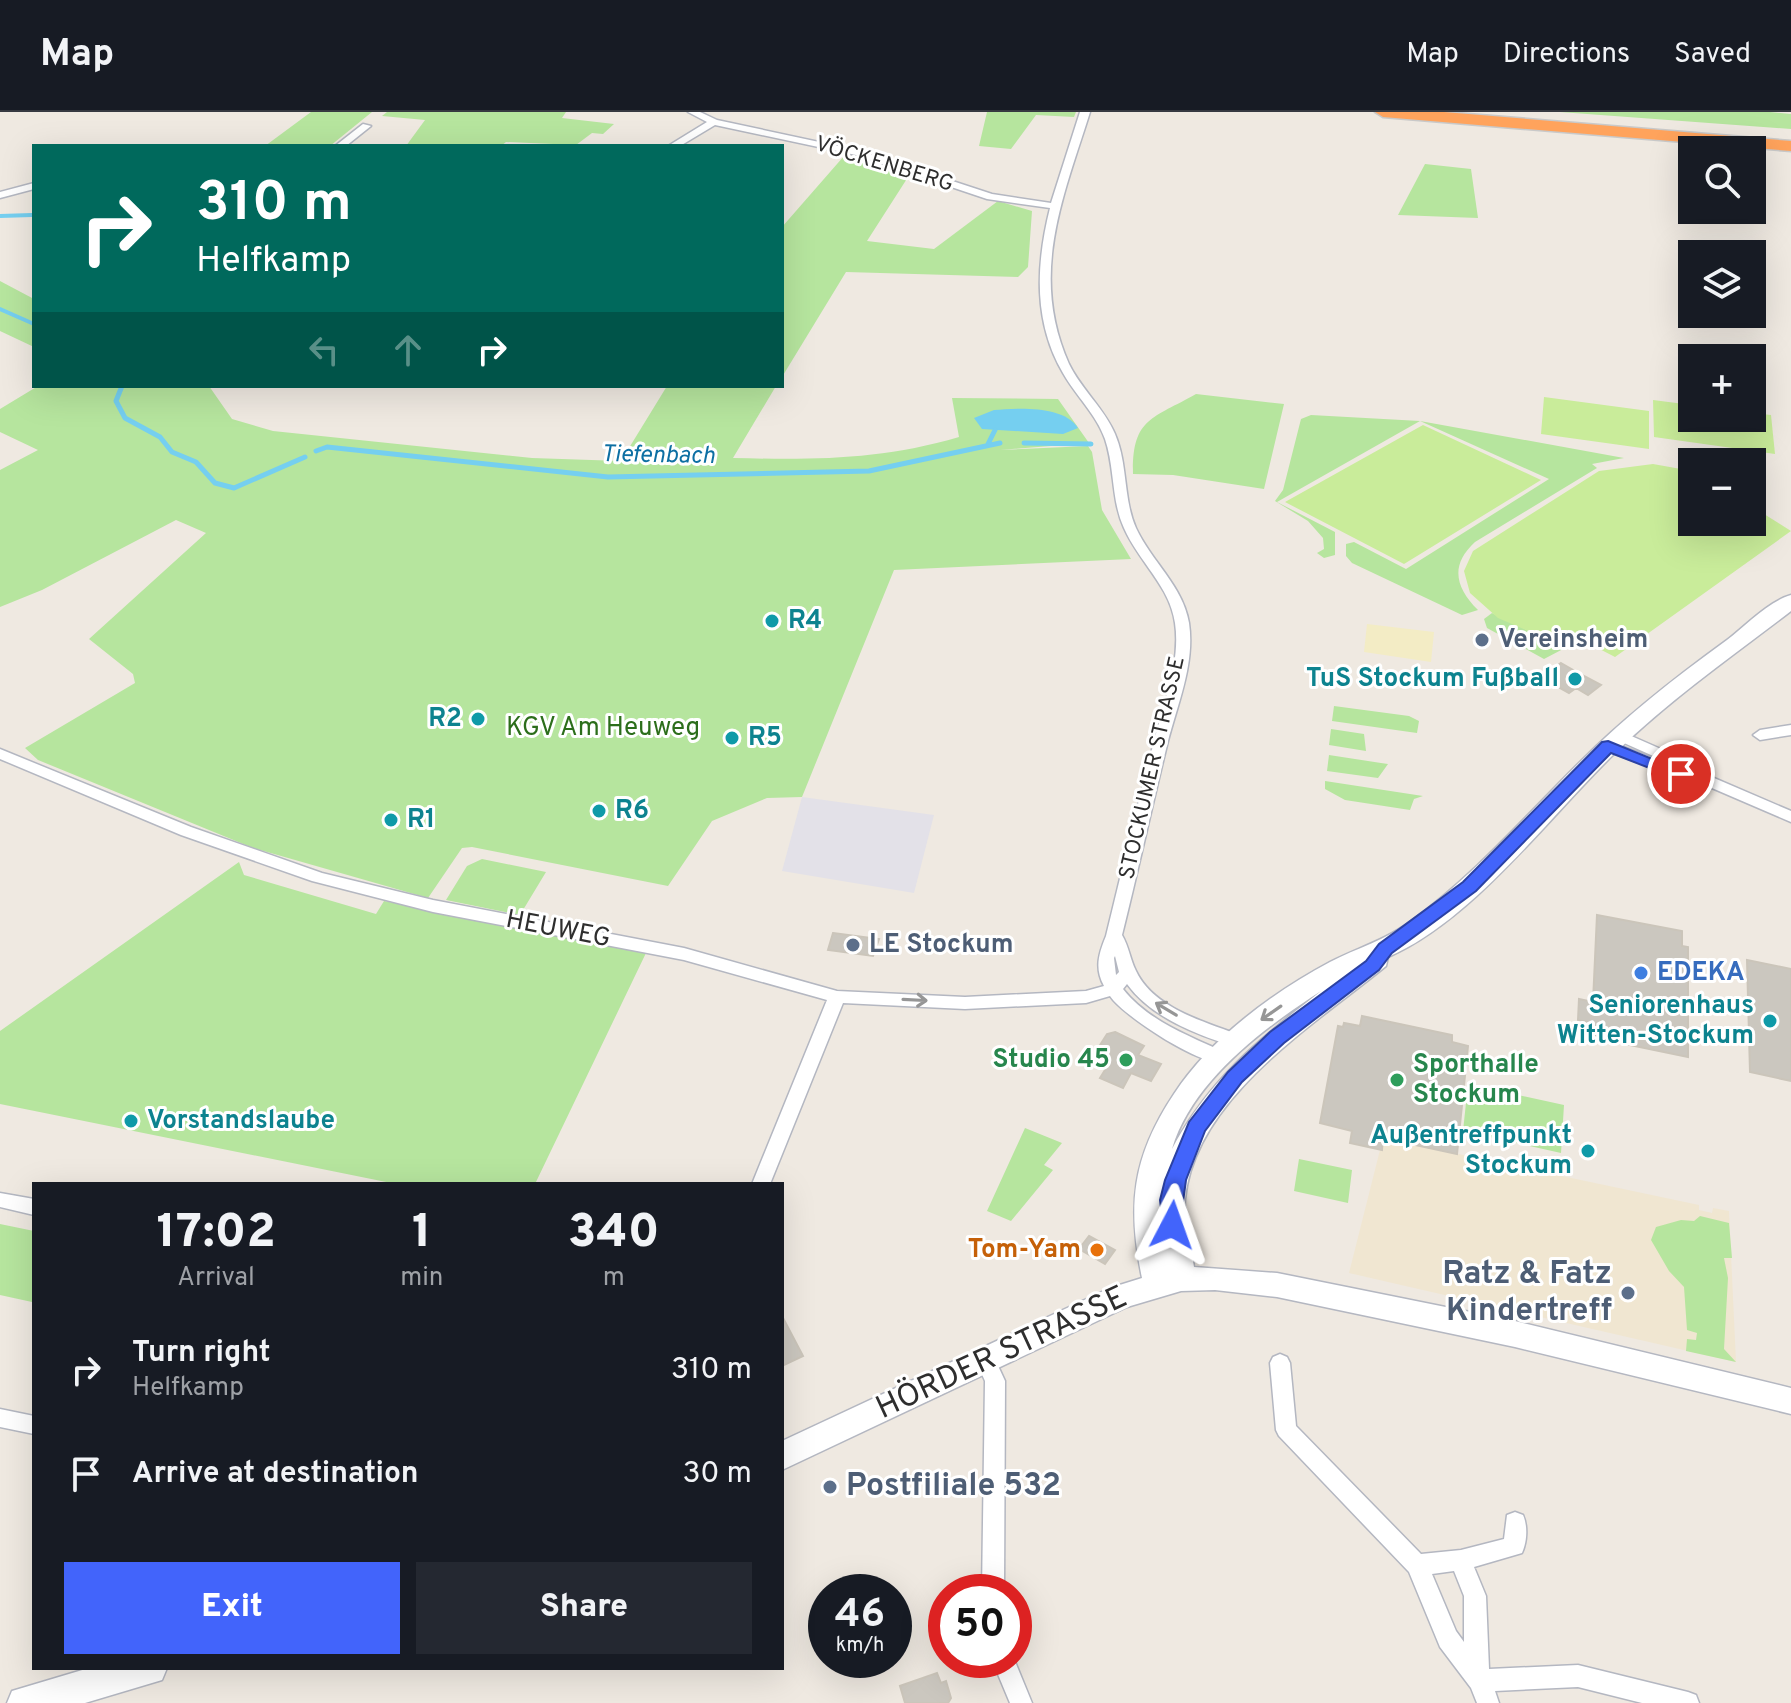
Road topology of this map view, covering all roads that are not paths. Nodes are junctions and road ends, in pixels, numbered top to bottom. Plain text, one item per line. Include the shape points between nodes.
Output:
1 (693, 112) edge
2 (1085, 112) edge
3 (1383, 112) edge
4 (1494, 112) edge
5 (714, 122) junction
6 (366, 126) dead end
7 (1791, 135) edge
8 (343, 144) edge
9 (676, 144) edge
10 (1791, 146) edge
11 (32, 187) edge
12 (0, 195) edge
13 (1053, 206) junction
14 (1791, 601) edge
15 (1791, 730) edge
16 (1760, 735) dead end
17 (1614, 741) junction
18 (0, 754) edge
19 (1791, 817) edge
20 (1114, 936) junction
21 (1128, 973) junction
22 (1113, 989) junction
23 (837, 997) junction
24 (1235, 1053) junction
25 (762, 1182) edge
26 (0, 1200) edge
27 (32, 1207) edge
28 (1169, 1281) junction
29 (986, 1361) junction
30 (1280, 1363) dead end
31 (1791, 1401) edge
32 (0, 1418) edge
33 (32, 1425) edge
34 (784, 1455) edge
35 (1515, 1522) dead end
36 (1461, 1560) junction
37 (1417, 1565) junction
38 (993, 1574) edge
39 (143, 1670) edge
40 (1011, 1678) edge
41 (1484, 1692) edge
42 (24, 1703) edge
43 (1021, 1703) edge
44 (1688, 1703) edge

1 - 5 street, VÖCKENBERG
2 - 13 street, STOCKUMER STRASSE
3 - 10 highway
4 - 7 highway
5 - 9 street
5 - 13 street, VÖCKENBERG via 858,153 990,197
6 - 8 street
11 - 12 street
13 - 20 street, STOCKUMER STRASSE via 1043,266 1051,335 1074,383 1111,437 1120,498 1131,530 1165,582 1183,623 1171,702
14 - 17 main road
15 - 16 street
17 - 19 street
17 - 24 main road via 1470,886 1385,949 1328,974 1271,1012
18 - 23 street, HEUWEG via 214,842 318,877 433,906 684,954
20 - 21 street
20 - 22 street, STOCKUMER STRASSE via 1104,965
21 - 22 street
24 -> 21 street via 1171,1013 1139,989
23 -> 22 street, HEUWEG via 965,1003 1086,997
22 - 24 street via 1155,1025
23 - 25 street
24 - 28 main road via 1172,1115 1154,1157 1148,1183 1148,1254
26 - 27 street
28 - 29 main road, HÖRDER STRASSE via 1060,1323
28 - 31 main road, HÖRDER STRASSE via 1215,1278 1277,1285
29 - 34 main road, HÖRDER STRASSE
29 - 38 street via 995,1381
30 - 37 street via 1286,1430
32 - 33 street
35 - 36 street via 1514,1546
36 - 37 street
36 - 41 street via 1475,1596 1475,1661
37 - 41 street via 1448,1639
39 - 42 main road
40 - 43 street
41 - 44 street via 1578,1676

